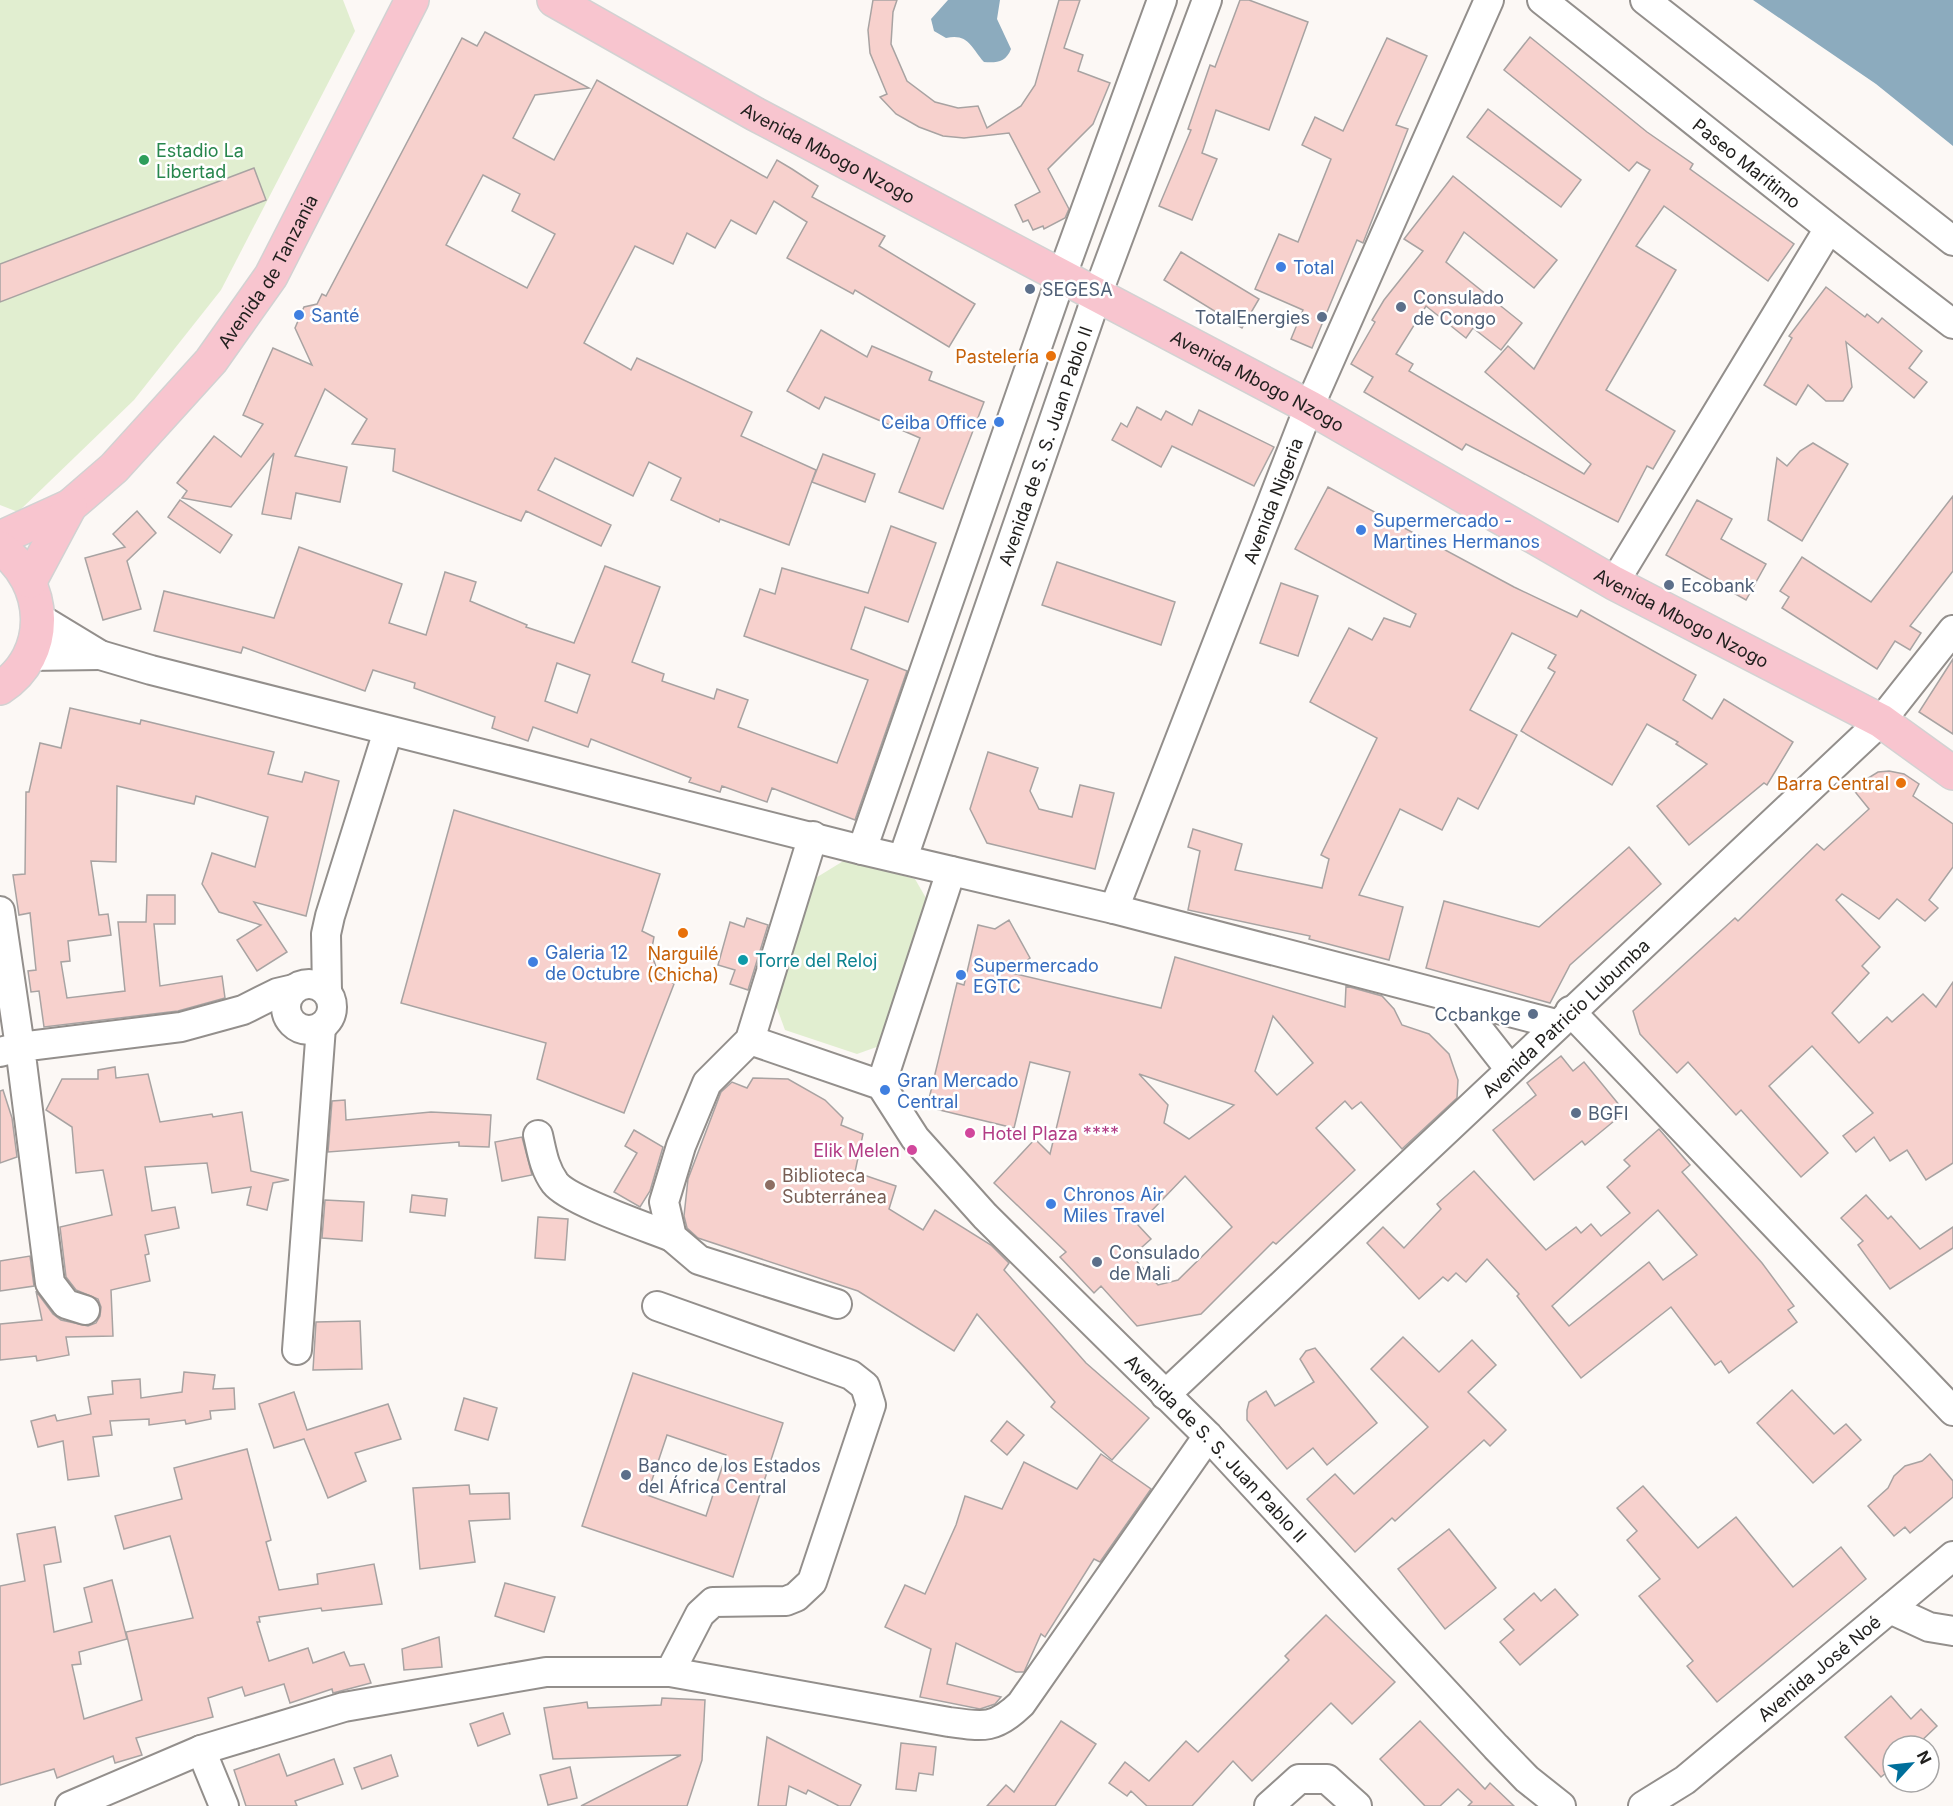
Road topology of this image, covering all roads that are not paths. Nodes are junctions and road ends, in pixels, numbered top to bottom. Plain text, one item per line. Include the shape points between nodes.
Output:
1 (412, 0) edge
2 (554, 0) edge
3 (1162, 0) edge
4 (1207, 0) edge
5 (1489, 0) edge
6 (1542, 0) edge
7 (1645, 0) edge
8 (1148, 40) junction
9 (1188, 53) junction
10 (1828, 230) junction
11 (1953, 241) edge
12 (1061, 278) junction
13 (1097, 295) junction
14 (1953, 324) edge
15 (1309, 407) junction
16 (70, 506) junction
17 (0, 538) edge
18 (0, 548) edge
19 (30, 581) junction
20 (1614, 582) junction
21 (39, 618) junction
22 (1953, 630) edge
23 (100, 655) junction
24 (29, 656) junction
25 (0, 688) edge
26 (1881, 721) junction
27 (388, 731) junction
28 (1953, 773) edge
29 (813, 836) junction
30 (862, 850) junction
31 (903, 858) junction
32 (951, 871) junction
33 (1114, 909) junction
34 (0, 911) edge
35 (326, 934) junction
36 (295, 987) junction
37 (327, 992) junction
38 (1454, 998) junction
39 (243, 1010) junction
40 (1563, 1018) junction
41 (291, 1022) junction
42 (321, 1027) junction
43 (750, 1040) junction
44 (10, 1050) edge
45 (1509, 1068) junction
46 (881, 1085) junction
47 (538, 1135) dead end
48 (672, 1238) junction
49 (837, 1304) dead end
50 (657, 1306) dead end
51 (85, 1310) dead end
52 (297, 1350) dead end
53 (1165, 1395) junction
54 (1953, 1411) edge
55 (1208, 1436) junction
56 (1953, 1556) edge
57 (1890, 1609) junction
58 (1953, 1631) edge
59 (670, 1672) junction
60 (201, 1750) junction
61 (1685, 1780) junction
62 (1551, 1803) edge
63 (70, 1806) edge
64 (224, 1806) edge
65 (1269, 1806) edge
66 (1357, 1806) edge
67 (1642, 1806) edge
68 (1669, 1806) edge

1 - 16 main road, Avenida de Tanzania via 271,276 211,361 114,468
2 - 12 main road, Avenida Mbogo Nzogo via 755,114
3 - 8 street
4 - 9 street, Avenida de S. S. Juan Pablo II
5 - 15 street, Avenida Nigeria
6 - 10 street, Paseo Marítimo
7 - 11 street
8 - 9 street
8 - 12 street
9 - 13 street, Avenida de S. S. Juan Pablo II
10 - 14 street, Paseo Marítimo
10 - 20 street
12 - 13 main road, Avenida Mbogo Nzogo
12 - 30 street
13 - 15 main road, Avenida Mbogo Nzogo
13 - 31 street, Avenida de S. S. Juan Pablo II
15 - 20 main road, Avenida Mbogo Nzogo
15 - 33 street, Avenida Nigeria
16 - 17 main road, Avenida de Tanzania
16 - 19 main road, Avenida de Tanzania
18 - 19 main road via 14,558
19 - 21 main road
20 - 26 main road, Avenida Mbogo Nzogo
21 - 23 street
21 - 24 main road via 37,638
22 - 26 street, Avenida Patricio Lubumba
23 - 24 street
23 - 27 street
24 - 25 main road
26 - 28 main road, Avenida Mbogo Nzogo
26 - 40 street, Avenida Patricio Lubumba
27 - 29 street
27 - 35 street
29 - 30 street
29 - 43 street
30 - 31 street
31 - 32 street
32 - 33 street
32 - 46 street
33 - 38 street
34 - 44 street
35 - 36 street
35 - 37 street
36 - 37 street via 310,983
36 - 39 street
36 - 41 street via 286,1001
37 - 42 street via 332,1011
38 - 40 street
38 - 45 street
39 - 41 street
39 - 44 street via 181,1027
40 - 45 street, Avenida Patricio Lubumba
40 - 54 street
41 - 42 street via 308,1030
42 - 52 street
43 - 46 street
43 - 48 street via 707,1083 681,1146 664,1202
44 - 51 street via 50,1283 66,1304
45 - 53 street, Avenida Patricio Lubumba
46 - 53 street, Avenida de S. S. Juan Pablo II via 915,1138 986,1216
47 - 48 street via 544,1165 556,1185
48 - 49 street via 699,1260
50 - 59 street via 851,1375 865,1386 871,1405 812,1582 786,1601 713,1602 699,1614
53 - 55 street, Avenida de S. S. Juan Pablo II
55 - 59 street via 1021,1704 1004,1720 989,1725 949,1722
55 - 62 street, Avenida de S. S. Juan Pablo II
56 - 57 street, Avenida José Noé
57 - 58 street via 1929,1627
57 - 61 street, Avenida José Noé
59 - 60 street via 546,1672 453,1686 344,1707
60 - 63 street
60 - 64 street
61 - 67 street, Avenida José Noé
61 - 68 street, Avenida José Noé
65 - 66 street via 1299,1779 1327,1779

